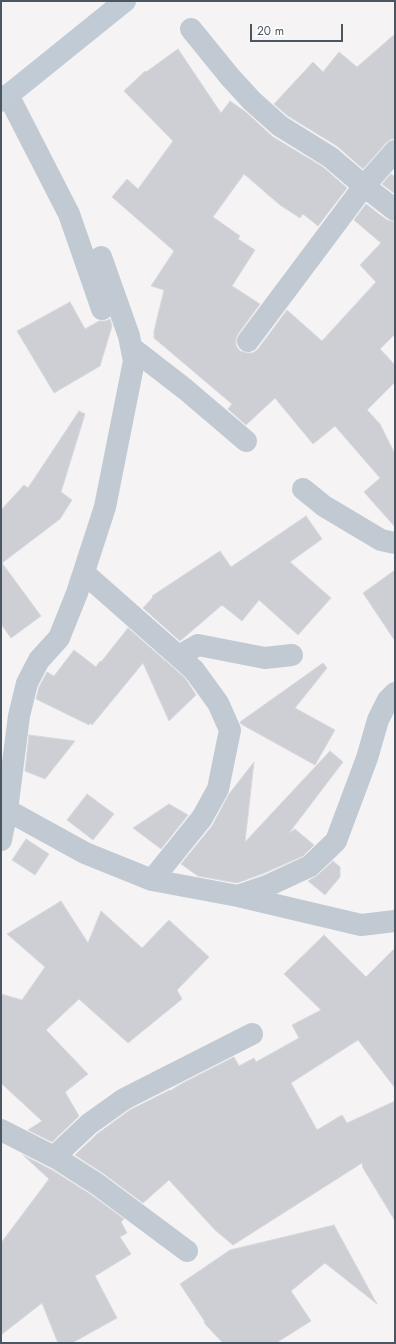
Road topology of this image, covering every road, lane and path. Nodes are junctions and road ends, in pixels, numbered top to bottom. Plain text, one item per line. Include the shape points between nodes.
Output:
1 (125, 1) edge
2 (191, 29) dead end
3 (4, 98) edge
4 (395, 151) edge
5 (364, 186) junction
6 (395, 210) edge
7 (101, 257) dead end
8 (102, 309) dead end
9 (248, 341) dead end
10 (132, 348) junction
11 (246, 441) dead end
12 (303, 489) dead end
13 (395, 543) edge
14 (84, 573) junction
15 (179, 656) junction
16 (292, 656) dead end
17 (395, 693) edge
18 (4, 809) edge
19 (1, 840) edge
20 (152, 880) junction
21 (238, 896) junction
22 (395, 921) edge
23 (252, 1034) dead end
24 (1, 1130) edge
25 (54, 1157) junction
26 (187, 1251) dead end

1 - 3 street
2 - 5 street via 252,101 280,126 330,157
3 - 8 street via 69,214
4 - 5 street
5 - 6 street
5 - 9 street
7 - 10 street
10 - 11 street
10 - 14 street via 134,361 105,507
12 - 13 street via 324,506 381,540
14 - 15 street
14 - 18 street via 59,638 39,660 27,683
15 - 16 street via 198,645 265,658
15 - 20 street via 194,670 218,703 230,730 218,789 202,818
17 - 21 street via 388,700 378,720 367,758 336,841 310,866
18 - 19 street
18 - 20 street via 85,853
20 - 21 street
21 - 22 street via 361,925
23 - 25 street via 124,1099 89,1124
24 - 25 street
25 - 26 street via 97,1184

